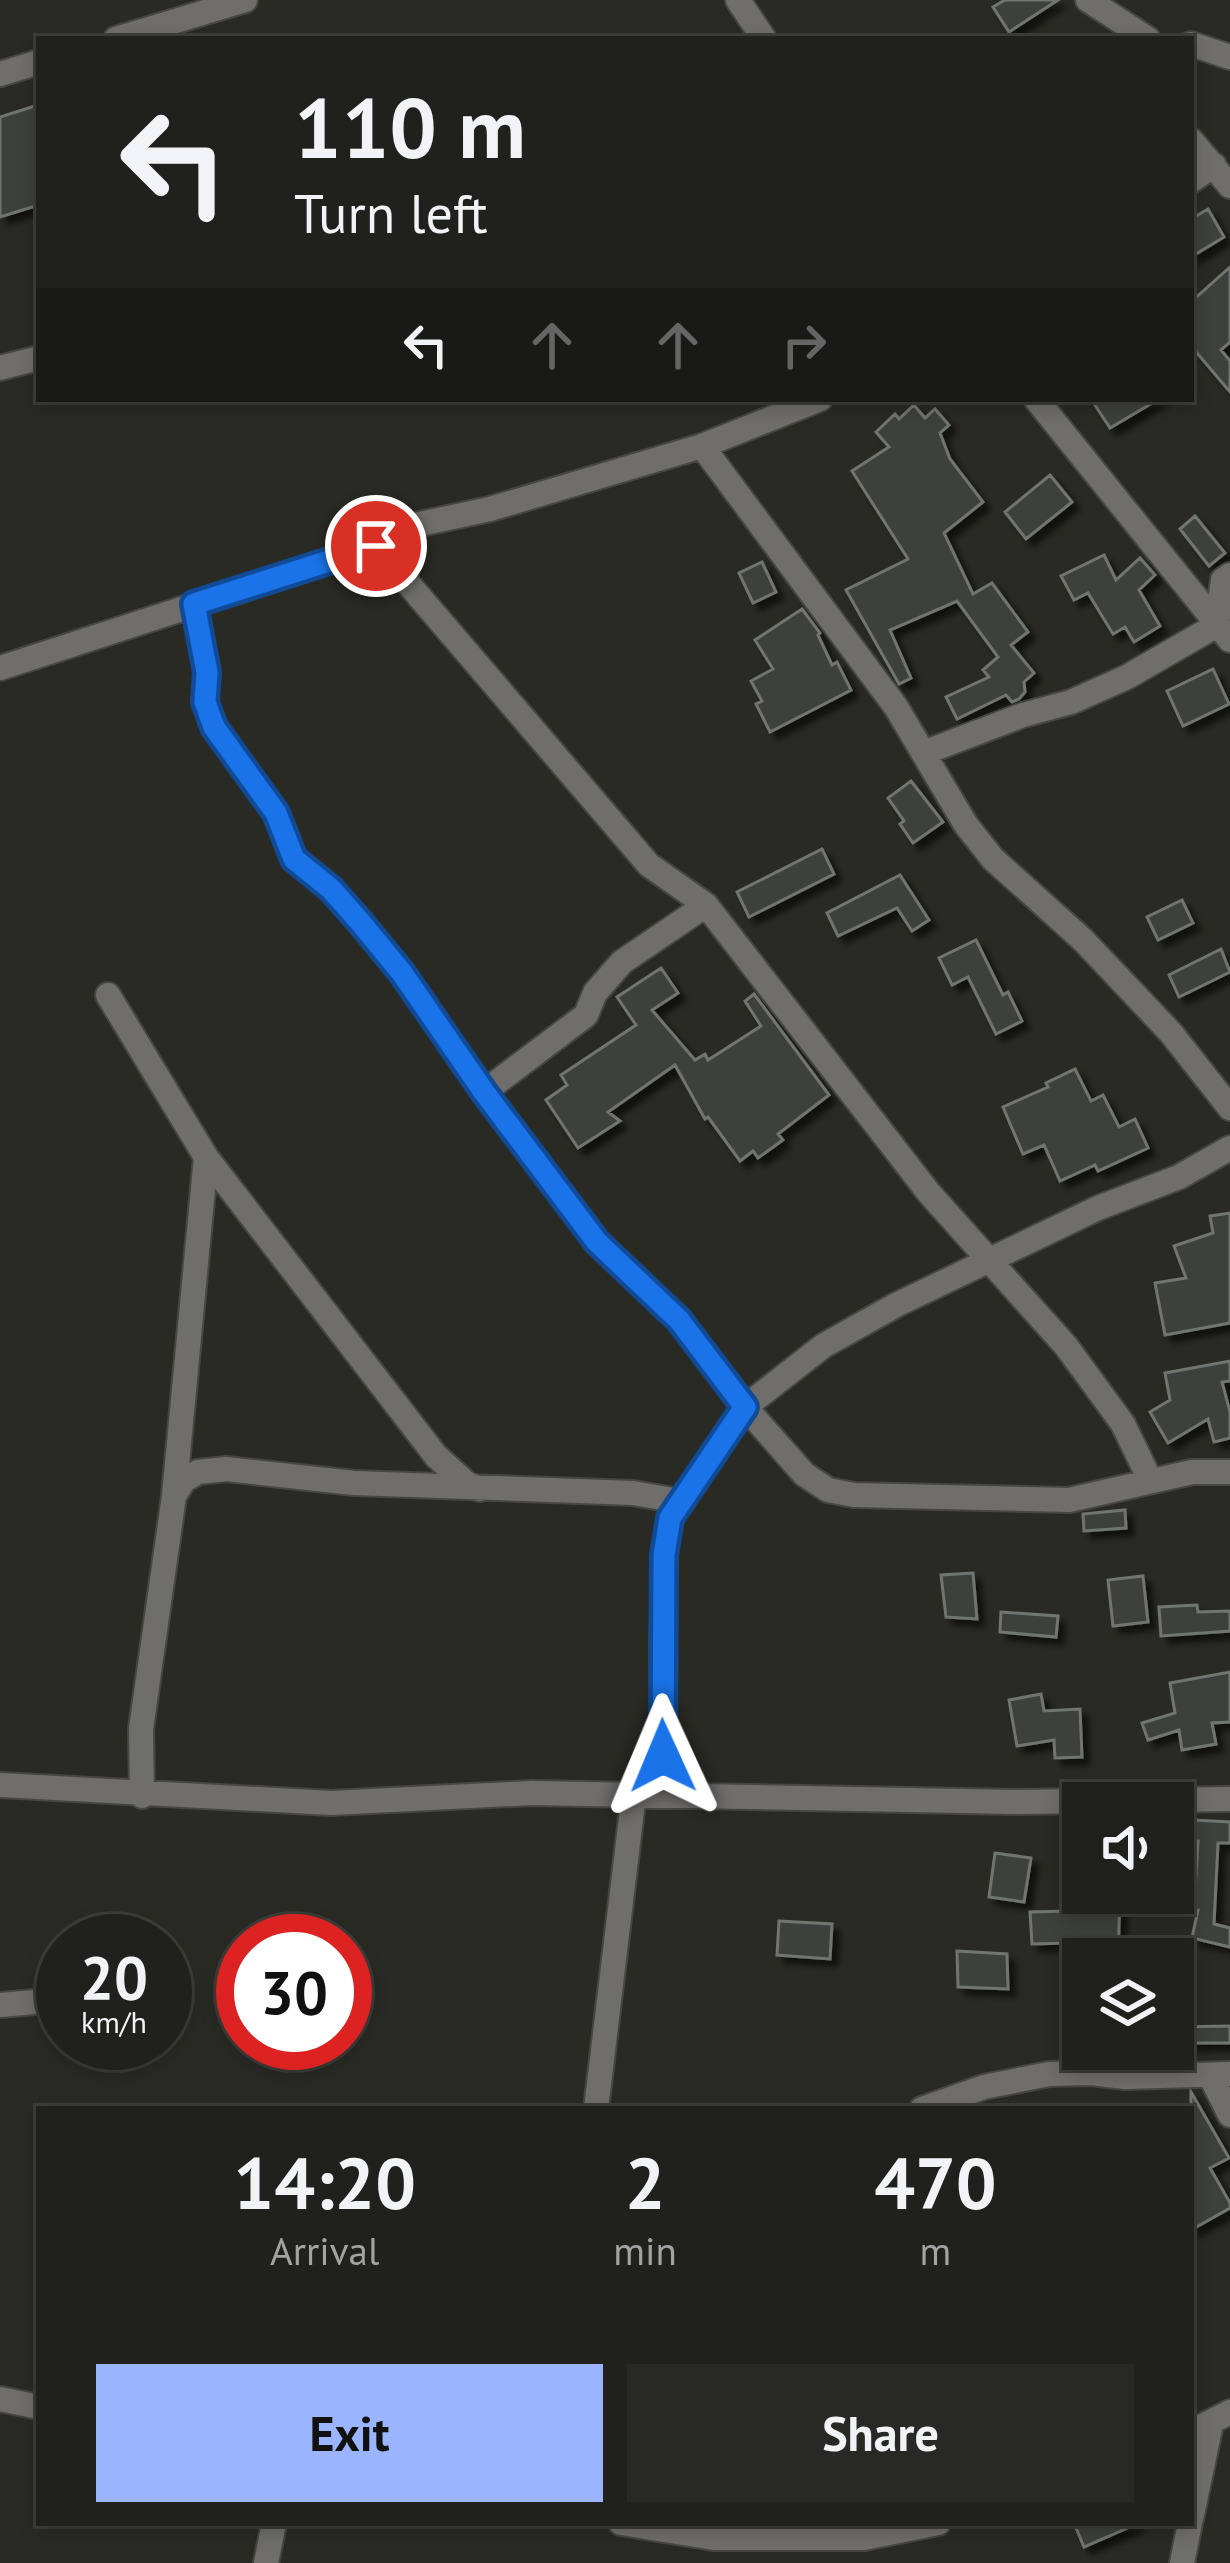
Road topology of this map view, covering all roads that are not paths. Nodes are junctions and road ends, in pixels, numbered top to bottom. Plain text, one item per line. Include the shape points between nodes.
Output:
1 (245, 0) edge
2 (738, 0) edge
3 (1088, 0) edge
4 (126, 36) edge
5 (762, 36) edge
6 (1143, 36) edge
7 (1194, 45) edge
8 (1230, 57) edge
9 (36, 63) edge
10 (0, 74) edge
11 (1194, 143) edge
12 (1214, 165) junction
13 (1194, 179) edge
14 (1230, 185) edge
15 (36, 359) edge
16 (0, 368) edge
17 (812, 402) edge
18 (1038, 402) edge
19 (702, 446) junction
20 (376, 546) junction
21 (1230, 574) edge
22 (194, 604) junction
23 (1224, 632) edge
24 (0, 668) edge
25 (926, 752) junction
26 (706, 905) junction
27 (108, 995) dead end
28 (484, 1092) junction
29 (1230, 1108) edge
30 (1230, 1148) edge
31 (206, 1157) junction
32 (986, 1259) junction
33 (745, 1407) junction
34 (1230, 1472) edge
35 (1150, 1480) junction
36 (481, 1490) junction
37 (174, 1496) junction
38 (679, 1501) junction
39 (0, 1785) edge
40 (634, 1793) junction
41 (664, 1794) junction
42 (142, 1796) junction
43 (1230, 1799) edge
44 (35, 2002) dead end
45 (0, 2005) edge
46 (1220, 2074) edge
47 (596, 2106) edge
48 (930, 2106) edge
49 (1230, 2115) edge
50 (0, 2399) edge
51 (36, 2406) edge
52 (1211, 2422) edge
53 (1194, 2506) edge
54 (273, 2526) edge
55 (640, 2526) edge
56 (923, 2526) edge
57 (1190, 2526) edge
58 (266, 2563) edge
59 (1182, 2563) edge

1 - 4 street
2 - 5 street
3 - 6 street
7 - 8 street
9 - 10 street
11 - 12 street
12 - 13 street
12 - 14 street
15 - 16 street
17 - 19 street
18 - 23 street
19 - 20 street via 420,524
19 - 25 street
20 - 22 street
20 - 26 street via 649,865
21 - 23 street via 1223,580
22 - 24 street
22 - 28 street via 214,727 276,813 294,859 375,940
23 - 25 street via 1071,702
25 - 29 street via 993,859 1083,940
26 - 28 street via 622,962 586,1015
26 - 32 street
27 - 31 street
28 - 33 street via 597,1242 679,1320
30 - 32 street
31 - 36 street via 436,1456
31 - 37 street
32 - 33 street via 823,1346
32 - 35 street via 1124,1424
33 - 35 street via 804,1474 854,1495 1069,1500
33 - 38 street
34 - 35 street
36 - 37 street via 226,1469 198,1472
36 - 38 street
37 - 42 street via 141,1729
38 - 41 street via 664,1555
39 - 42 street
40 - 41 street
40 - 42 street via 331,1803
40 - 47 street
41 - 43 street
44 - 45 street
46 - 48 street via 1049,2074
46 - 49 street
50 - 51 street
52 - 53 street
54 - 58 street
55 - 56 street via 714,2538 864,2538
57 - 59 street

